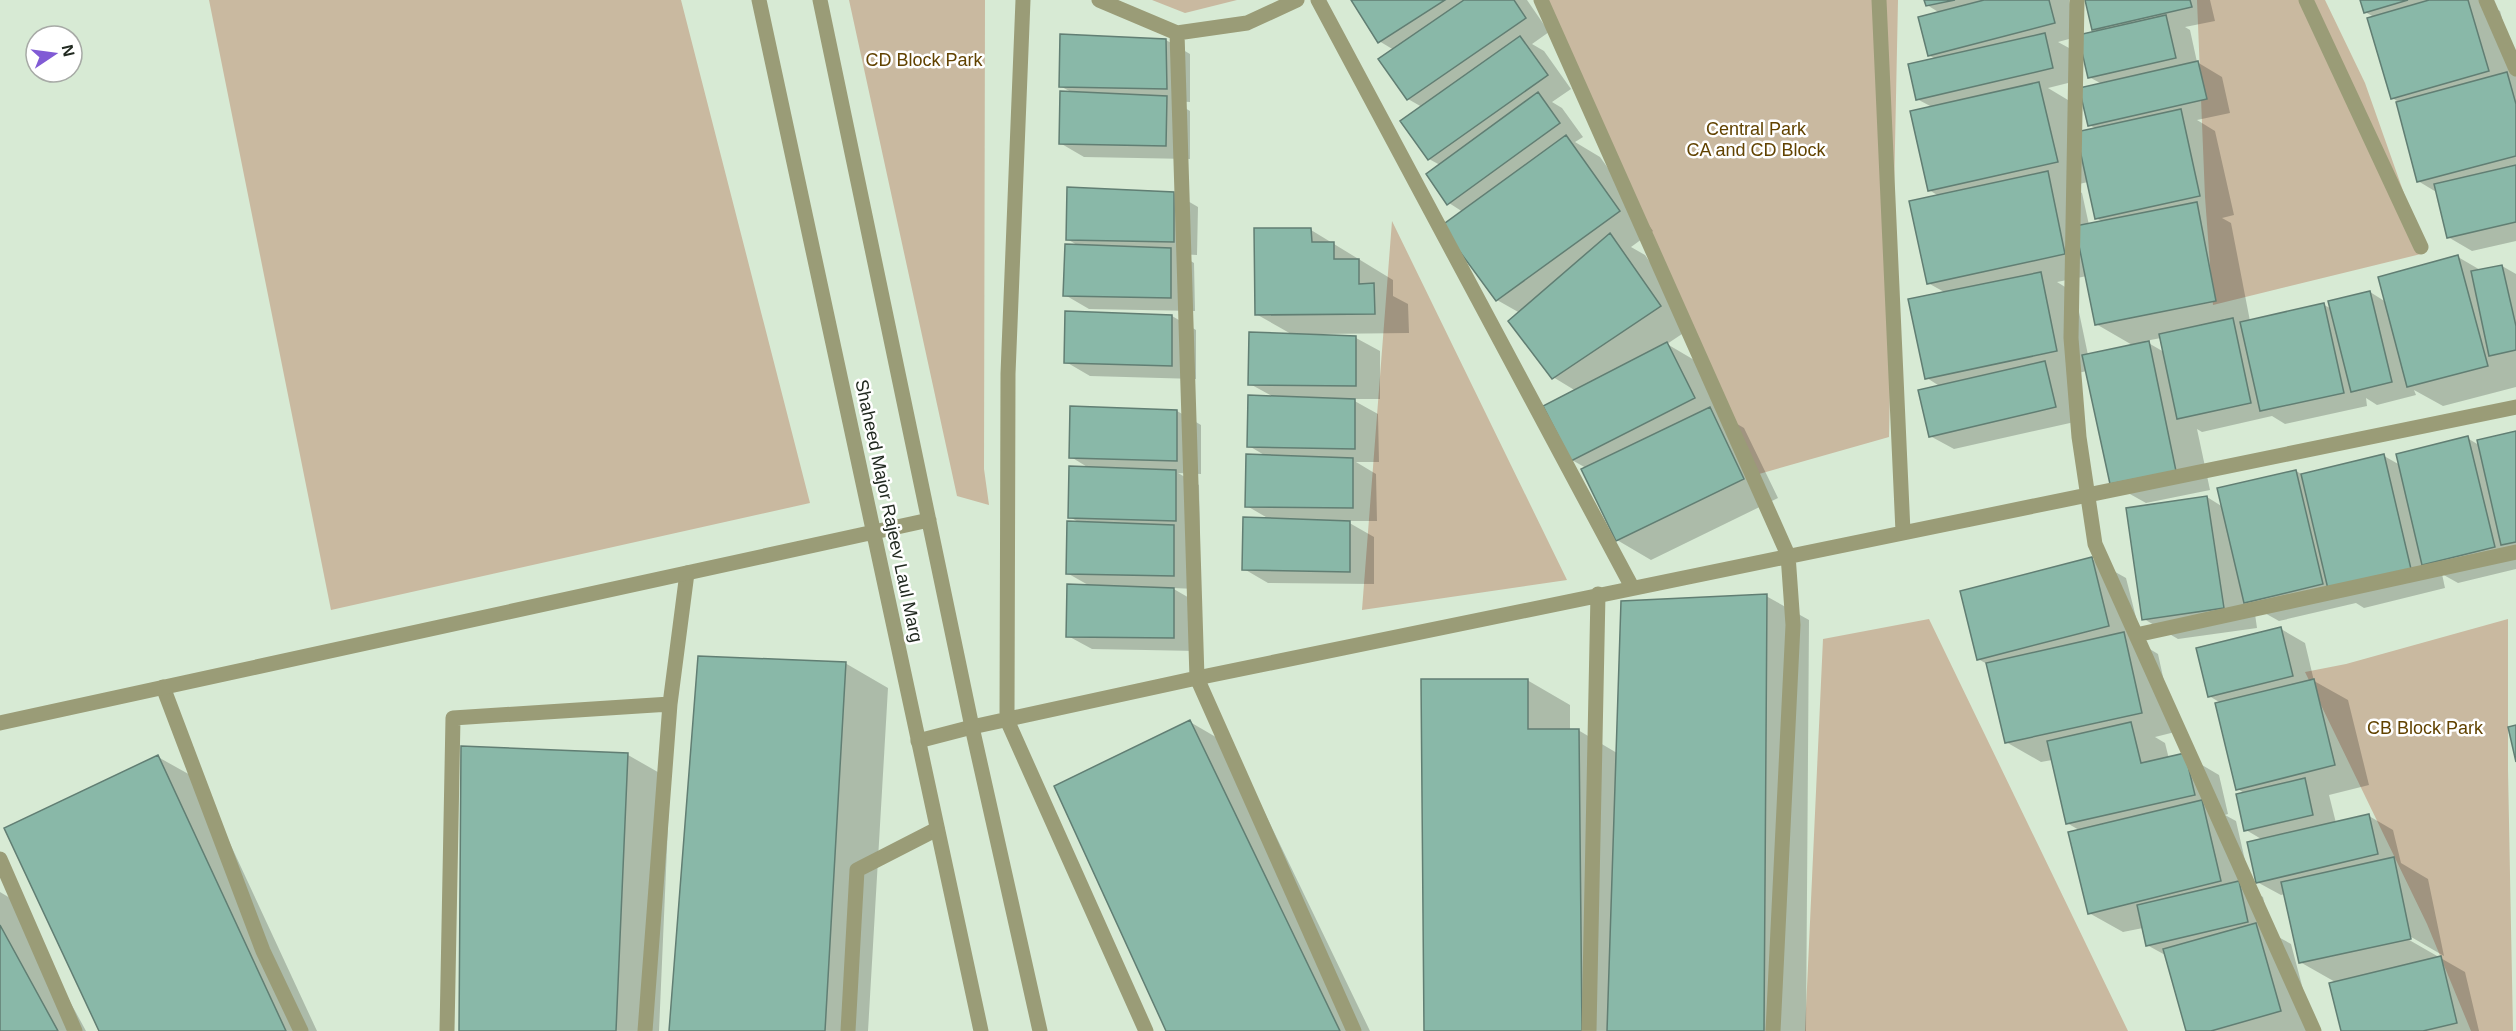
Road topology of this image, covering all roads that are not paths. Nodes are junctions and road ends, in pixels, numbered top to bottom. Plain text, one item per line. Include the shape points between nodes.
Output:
1 (759, 0) edge
2 (820, 0) edge
3 (1023, 0) edge
4 (1099, 0) edge
5 (1297, 0) edge
6 (1318, 0) edge
7 (1541, 0) edge
8 (1879, 0) edge
9 (2076, 0) edge
10 (2306, 0) edge
11 (2486, 0) edge
12 (1177, 33) junction
13 (2516, 69) edge
14 (2421, 247) dead end
15 (2516, 407) edge
16 (2087, 494) junction
17 (929, 520) junction
18 (874, 531) junction
19 (1903, 532) junction
20 (2516, 552) edge
21 (1788, 555) junction
22 (687, 573) junction
23 (1632, 587) junction
24 (1598, 594) junction
25 (2136, 635) junction
26 (1197, 678) junction
27 (163, 687) junction
28 (670, 704) junction
29 (1007, 720) junction
30 (0, 723) edge
31 (972, 726) junction
32 (918, 741) junction
33 (938, 829) junction
34 (0, 859) edge
35 (75, 1031) edge
36 (301, 1031) edge
37 (447, 1031) edge
38 (645, 1031) edge
39 (848, 1031) edge
40 (981, 1031) edge
41 (1040, 1031) edge
42 (1146, 1031) edge
43 (1354, 1031) edge
44 (1589, 1031) edge
45 (1773, 1031) edge
46 (2314, 1031) edge

1 - 18 street, Shaheed Major Rajeev Laul Marg
2 - 17 street, Shaheed Major Rajeev Laul Marg
3 - 29 street via 1008,374
4 - 12 street
5 - 12 street via 1246,23
6 - 23 street
7 - 21 street
8 - 19 street
9 - 16 street via 2071,338
10 - 14 street
11 - 13 street
12 - 26 street
15 - 16 street
16 - 19 street
16 - 25 street via 2096,544
17 - 18 street
17 - 31 street, Shaheed Major Rajeev Laul Marg
18 - 22 street
18 - 32 street, Shaheed Major Rajeev Laul Marg
19 - 21 street
20 - 25 street
21 - 23 street
21 - 45 street via 1794,625
22 - 27 street
22 - 28 street
23 - 24 street
24 - 26 street
24 - 44 street
25 - 46 street
26 - 29 street
26 - 43 street
27 - 30 street
27 - 36 street via 262,951
28 - 37 street via 453,718
28 - 38 street
29 - 31 street
29 - 42 street
31 - 32 street
31 - 41 street, Shaheed Major Rajeev Laul Marg
32 - 33 street, Shaheed Major Rajeev Laul Marg
33 - 39 street via 857,870
33 - 40 street, Shaheed Major Rajeev Laul Marg
34 - 35 street

